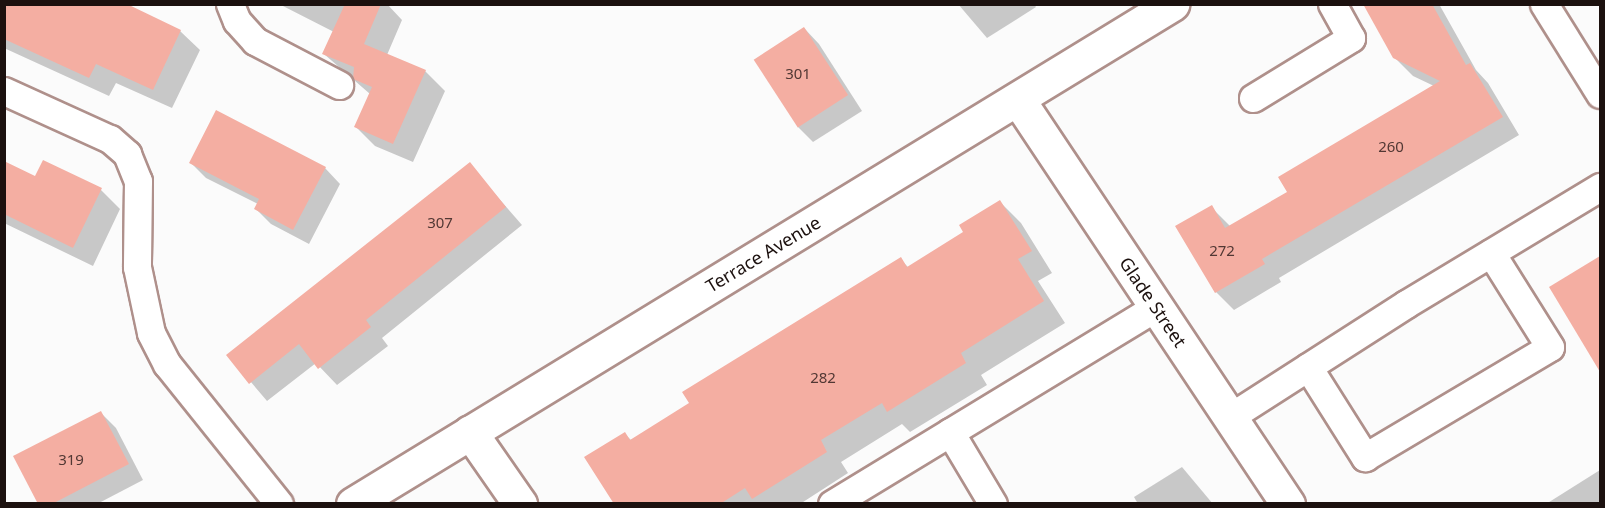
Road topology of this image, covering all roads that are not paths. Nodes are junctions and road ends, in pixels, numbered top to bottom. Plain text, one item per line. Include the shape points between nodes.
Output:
1 (230, 4) edge
2 (1172, 4) edge
3 (1332, 4) edge
4 (1544, 4) edge
5 (339, 85) dead end
6 (4, 92) edge
7 (1600, 94) edge
8 (1253, 98) dead end
9 (1019, 101) junction
10 (1600, 188) edge
11 (1491, 253) junction
12 (1156, 307) junction
13 (1308, 367) junction
14 (1230, 417) junction
15 (470, 432) junction
16 (950, 432) junction
17 (279, 504) edge
18 (353, 504) edge
19 (520, 504) edge
20 (832, 504) edge
21 (993, 504) edge
22 (1288, 504) edge

1 - 5 lane via 237,21 255,41
2 - 9 street, Terrace Avenue
3 - 8 lane via 1351,38
4 - 7 lane
6 - 17 lane via 110,139 127,154 138,181 137,267 151,333 167,364
9 - 12 street, Glade Street
9 - 15 street, Terrace Avenue
10 - 11 lane
11 - 13 lane
11 - 13 lane via 1550,346 1365,458
12 - 14 street, Glade Street
12 - 16 lane
13 - 14 lane
14 - 22 street, Glade Street
15 - 18 street, Terrace Avenue
15 - 19 street
16 - 20 lane
16 - 21 lane

